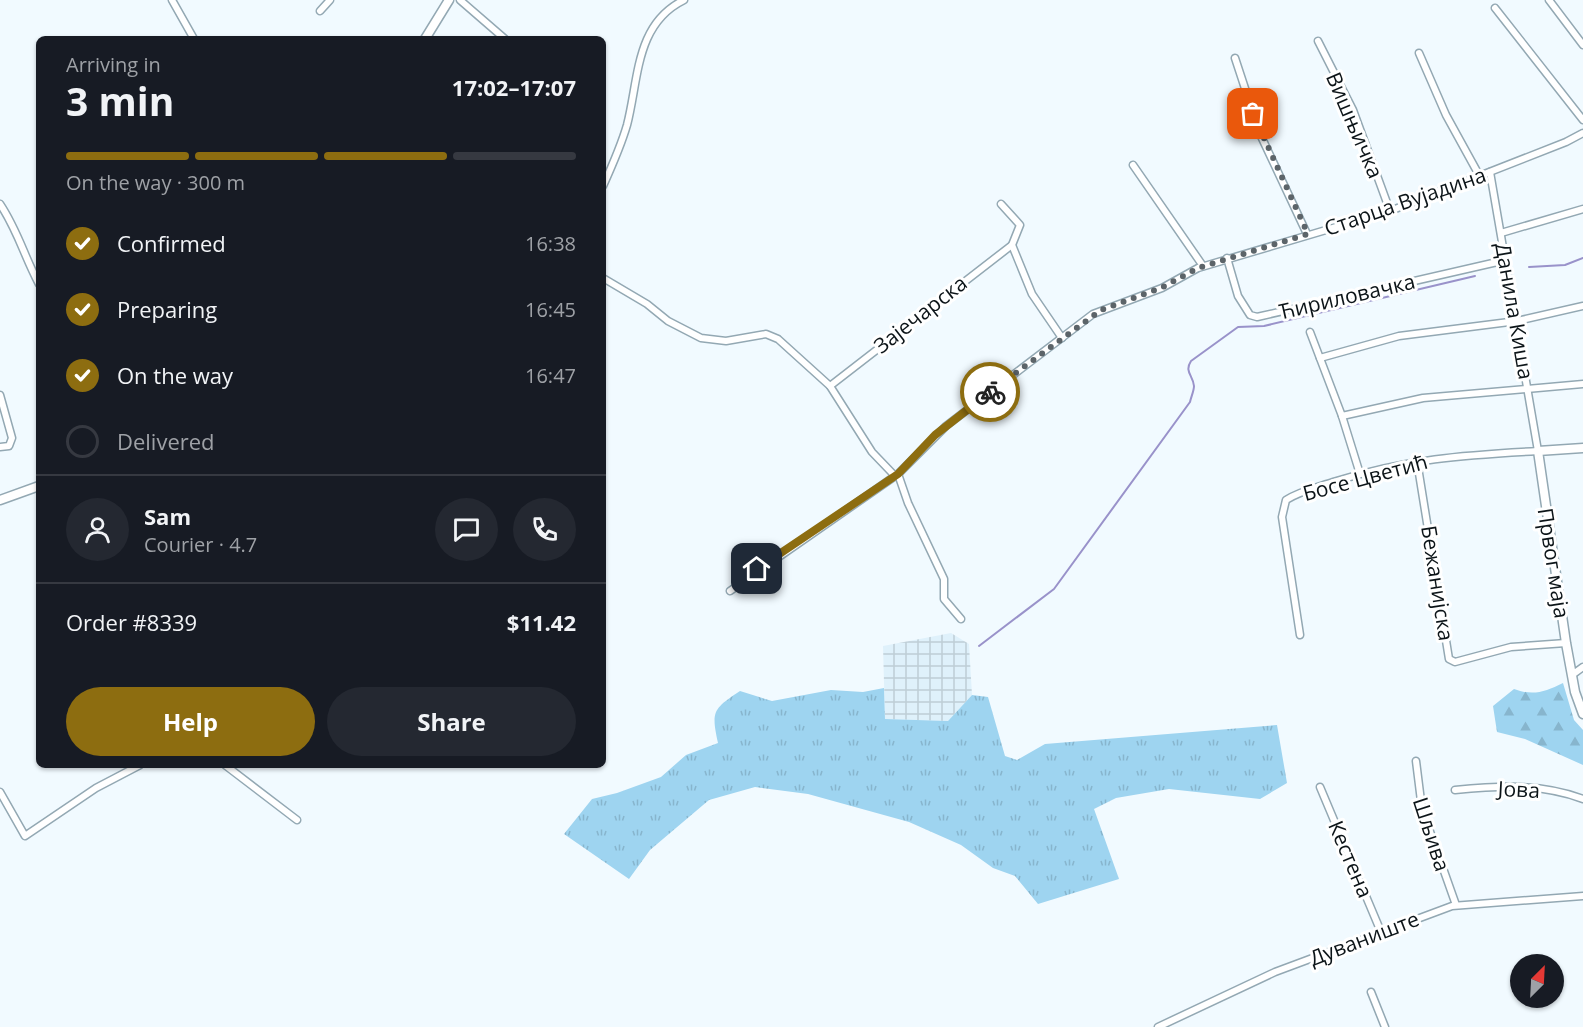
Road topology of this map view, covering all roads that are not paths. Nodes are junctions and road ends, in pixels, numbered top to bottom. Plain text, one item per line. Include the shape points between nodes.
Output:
1 (172, 0) edge
2 (330, 0) edge
3 (449, 0) edge
4 (460, 0) edge
5 (684, 0) edge
6 (1549, 0) edge
7 (1495, 8) dead end
8 (320, 11) dead end
9 (192, 36) edge
10 (427, 36) edge
11 (502, 36) edge
12 (1318, 41) dead end
13 (1583, 45) edge
14 (1419, 53) dead end
15 (1235, 58) dead end
16 (1583, 120) edge
17 (1583, 133) edge
18 (1133, 165) dead end
19 (1490, 172) junction
20 (1479, 175) junction
21 (606, 179) edge
22 (0, 204) edge
23 (1001, 204) dead end
24 (1583, 209) edge
25 (1390, 211) junction
26 (1501, 233) junction
27 (1308, 234) junction
28 (1012, 245) junction
29 (1227, 258) junction
30 (1506, 260) junction
31 (1203, 266) junction
32 (36, 278) edge
33 (606, 280) edge
34 (1583, 306) edge
35 (1517, 321) junction
36 (1310, 332) dead end
37 (1062, 338) junction
38 (1320, 358) junction
39 (1583, 384) edge
40 (830, 386) junction
41 (1529, 390) junction
42 (0, 395) edge
43 (1342, 416) junction
44 (0, 447) edge
45 (1583, 448) edge
46 (1538, 451) junction
47 (1417, 461) junction
48 (1360, 474) junction
49 (896, 475) junction
50 (36, 487) edge
51 (0, 500) edge
52 (730, 591) dead end
53 (961, 618) dead end
54 (1300, 635) dead end
55 (1566, 643) junction
56 (1583, 667) edge
57 (1572, 675) junction
58 (1583, 714) edge
59 (1416, 761) dead end
60 (134, 768) edge
61 (229, 768) edge
62 (1320, 786) dead end
63 (1455, 790) dead end
64 (0, 792) edge
65 (1583, 799) edge
66 (297, 820) dead end
67 (1583, 896) edge
68 (1456, 905) junction
69 (1381, 932) junction
70 (1371, 992) dead end
71 (1158, 1027) edge
72 (1385, 1027) edge

1 - 9 street
2 - 8 street
3 - 10 street
4 - 11 street
5 - 21 street via 661,16 643,45 627,127
6 - 13 street
7 - 16 street
12 - 25 street, Вишњичка via 1353,111
14 - 20 street via 1446,115
15 - 27 street via 1260,134
17 - 19 street, Старца Вујадина
18 - 31 street
19 - 20 street, Старца Вујадина
19 - 26 street, Данила Киша
20 - 25 street, Старца Вујадина
22 - 32 street via 16,226
23 - 28 street via 1020,225
24 - 26 street
25 - 27 street, Старца Вујадина
26 - 30 street, Данила Киша
27 - 29 street, Старца Вујадина
28 - 37 street via 1032,294
28 - 40 street, Зајечарска
29 - 30 street, Ћириловачка via 1238,296 1250,315 1257,317
29 - 31 street, Старца Вујадина
30 - 35 street, Данила Киша
31 - 37 street, Старца Вујадина via 1161,288 1101,310
33 - 40 street via 690,333 713,341 772,335
34 - 35 street
35 - 38 street via 1399,336
35 - 41 street, Данила Киша
36 - 38 street
37 - 49 street, Старца Вујадина via 946,426
38 - 43 street
39 - 41 street
40 - 49 street via 872,452
41 - 43 street via 1423,398
41 - 46 street, Данила Киша
42 - 44 street via 12,438 9,446
43 - 48 street
45 - 46 street, Босе Цветић
46 - 47 street, Босе Цветић
46 - 55 street, Првог маја
47 - 48 street, Босе Цветић
47 - 55 street, Бежанијска via 1449,659 1455,662 1511,647
48 - 54 street, Босе Цветић via 1288,498 1283,505
49 - 52 street, Старца Вујадина
49 - 53 street via 944,579 944,599
50 - 51 street
55 - 57 street, Првог маја
56 - 57 street
57 - 58 street, Првог маја
59 - 68 street, Шљива via 1422,809
60 - 64 street via 96,788 24,836
61 - 66 street
62 - 69 street, Кестена
63 - 65 street, Јова via 1532,788
67 - 68 street, Дуваниште
68 - 69 street, Дуваниште
69 - 71 street, Дуваниште via 1275,972
70 - 72 street

